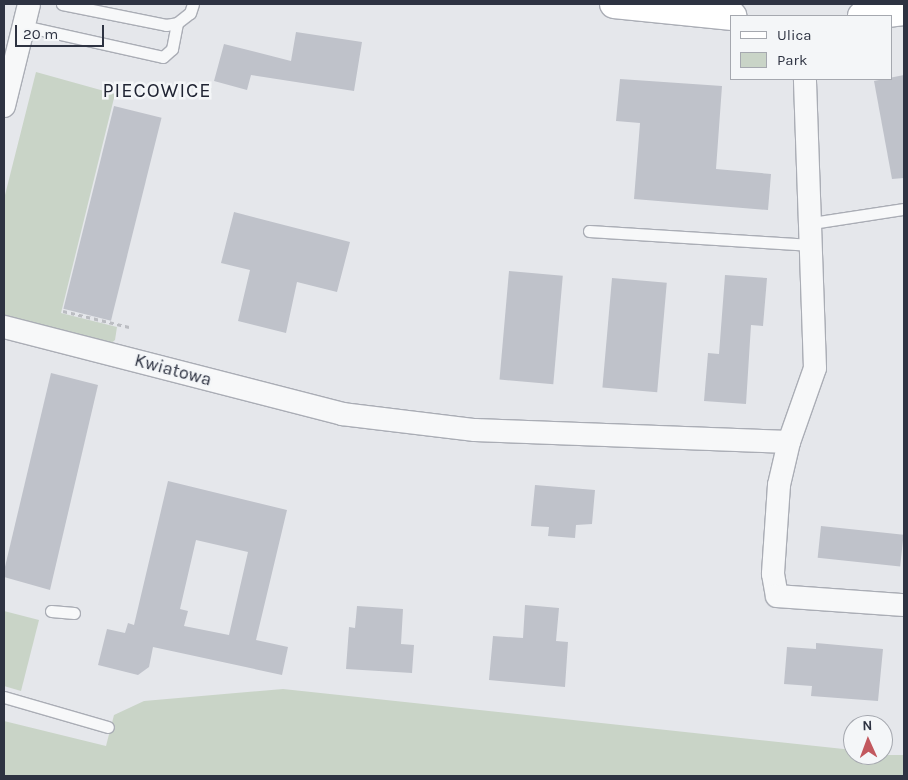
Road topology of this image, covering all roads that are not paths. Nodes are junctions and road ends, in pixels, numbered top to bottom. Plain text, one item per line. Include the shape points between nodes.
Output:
1 (29, 4) edge
2 (62, 4) edge
3 (193, 4) edge
4 (614, 4) edge
5 (904, 11) edge
6 (870, 15) edge
7 (730, 16) edge
8 (177, 23) junction
9 (24, 26) junction
10 (805, 80) edge
11 (4, 106) edge
12 (904, 209) edge
13 (812, 223) junction
14 (589, 230) dead end
15 (812, 245) junction
16 (4, 328) edge
17 (789, 442) junction
18 (904, 605) edge
19 (51, 611) dead end
20 (74, 613) dead end
21 (4, 697) edge
22 (108, 727) dead end

1 - 9 street
2 - 8 lane via 154,24
3 - 8 lane via 190,13
4 - 7 street
5 - 6 street
8 - 9 lane via 172,49 163,57
9 - 11 street
10 - 13 street
12 - 13 lane
13 - 15 street
14 - 15 lane
15 - 17 street via 815,368
16 - 17 street, Kwiatowa via 342,414 475,430
17 - 18 street via 779,485 773,574 777,596
19 - 20 lane
21 - 22 lane

